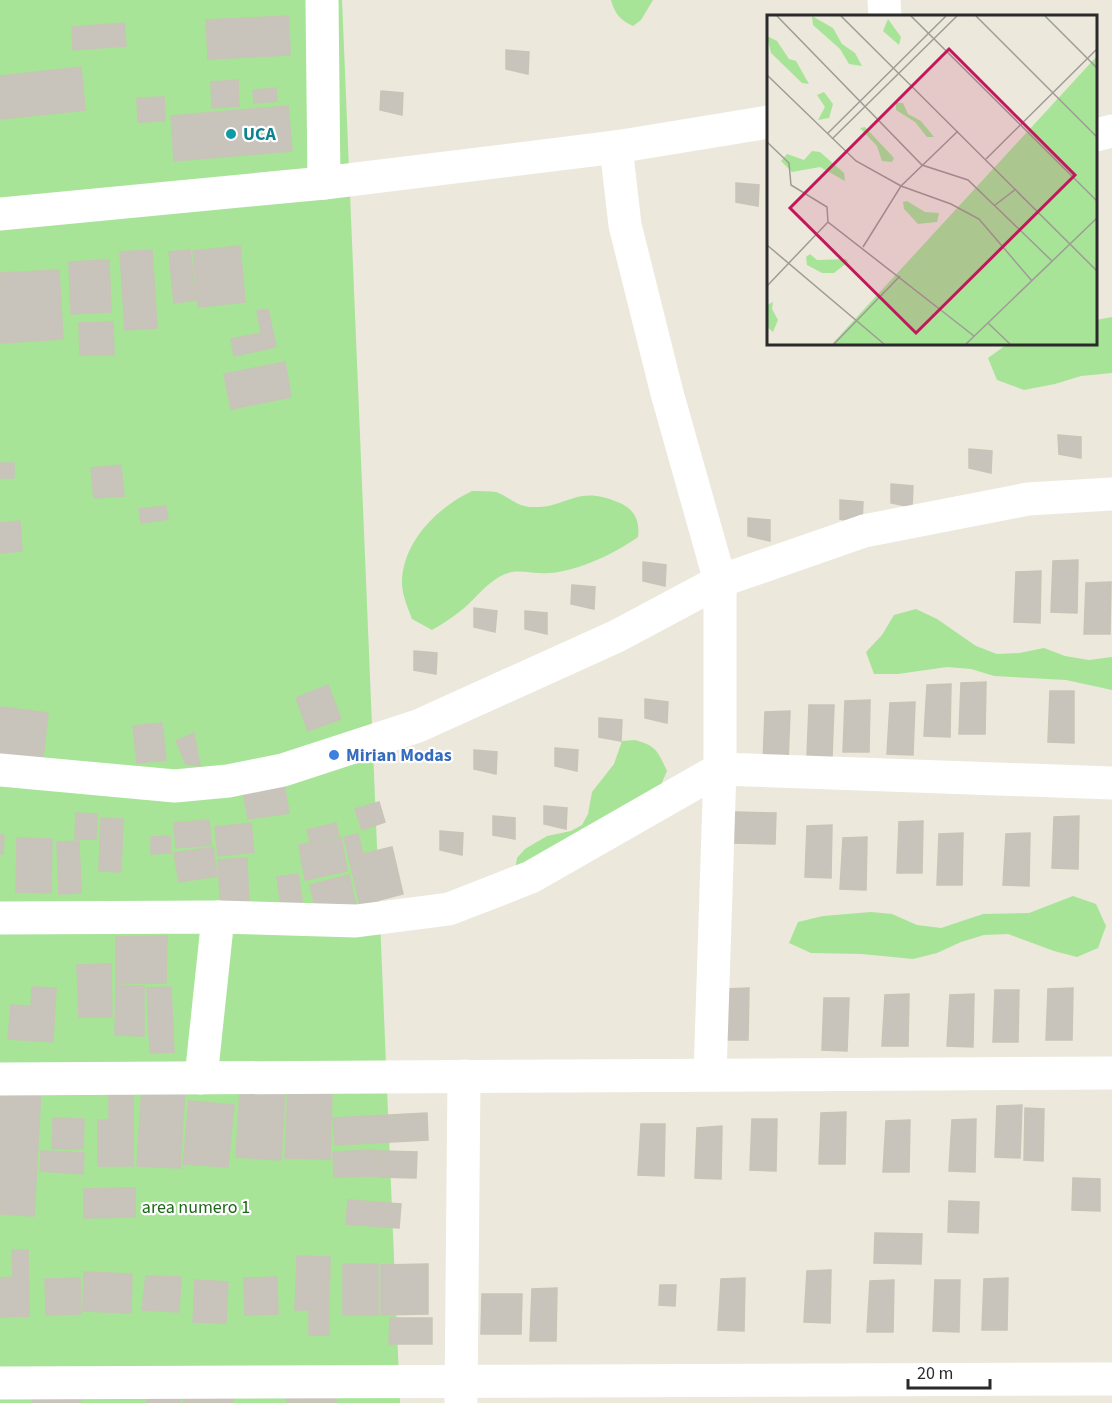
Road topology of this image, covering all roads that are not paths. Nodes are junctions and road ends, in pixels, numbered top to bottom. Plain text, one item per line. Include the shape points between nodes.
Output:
1 (322, 0) edge
2 (884, 0) edge
3 (885, 15) edge
4 (767, 122) edge
5 (1112, 130) edge
6 (1097, 134) edge
7 (616, 147) junction
8 (324, 183) junction
9 (0, 214) edge
10 (1112, 494) edge
11 (720, 581) junction
12 (720, 769) junction
13 (0, 770) edge
14 (1112, 783) edge
15 (218, 917) junction
16 (0, 918) edge
17 (1112, 1073) edge
18 (710, 1075) junction
19 (464, 1076) junction
20 (0, 1078) edge
21 (201, 1078) junction
22 (1112, 1379) edge
23 (0, 1383) edge
24 (461, 1392) edge

1 - 8 street
2 - 3 street
4 - 7 street
5 - 6 street
7 - 8 street
7 - 11 street via 625,225
8 - 9 street
10 - 11 street via 1028,499 864,531
11 - 12 street
11 - 13 street via 617,636 417,726 283,770 175,786
12 - 14 street
12 - 15 street via 531,877 449,909 356,921
12 - 18 street
15 - 16 street
15 - 21 street
17 - 18 street
18 - 19 street
19 - 21 street
19 - 24 street
20 - 21 street
22 - 24 street
23 - 24 street

